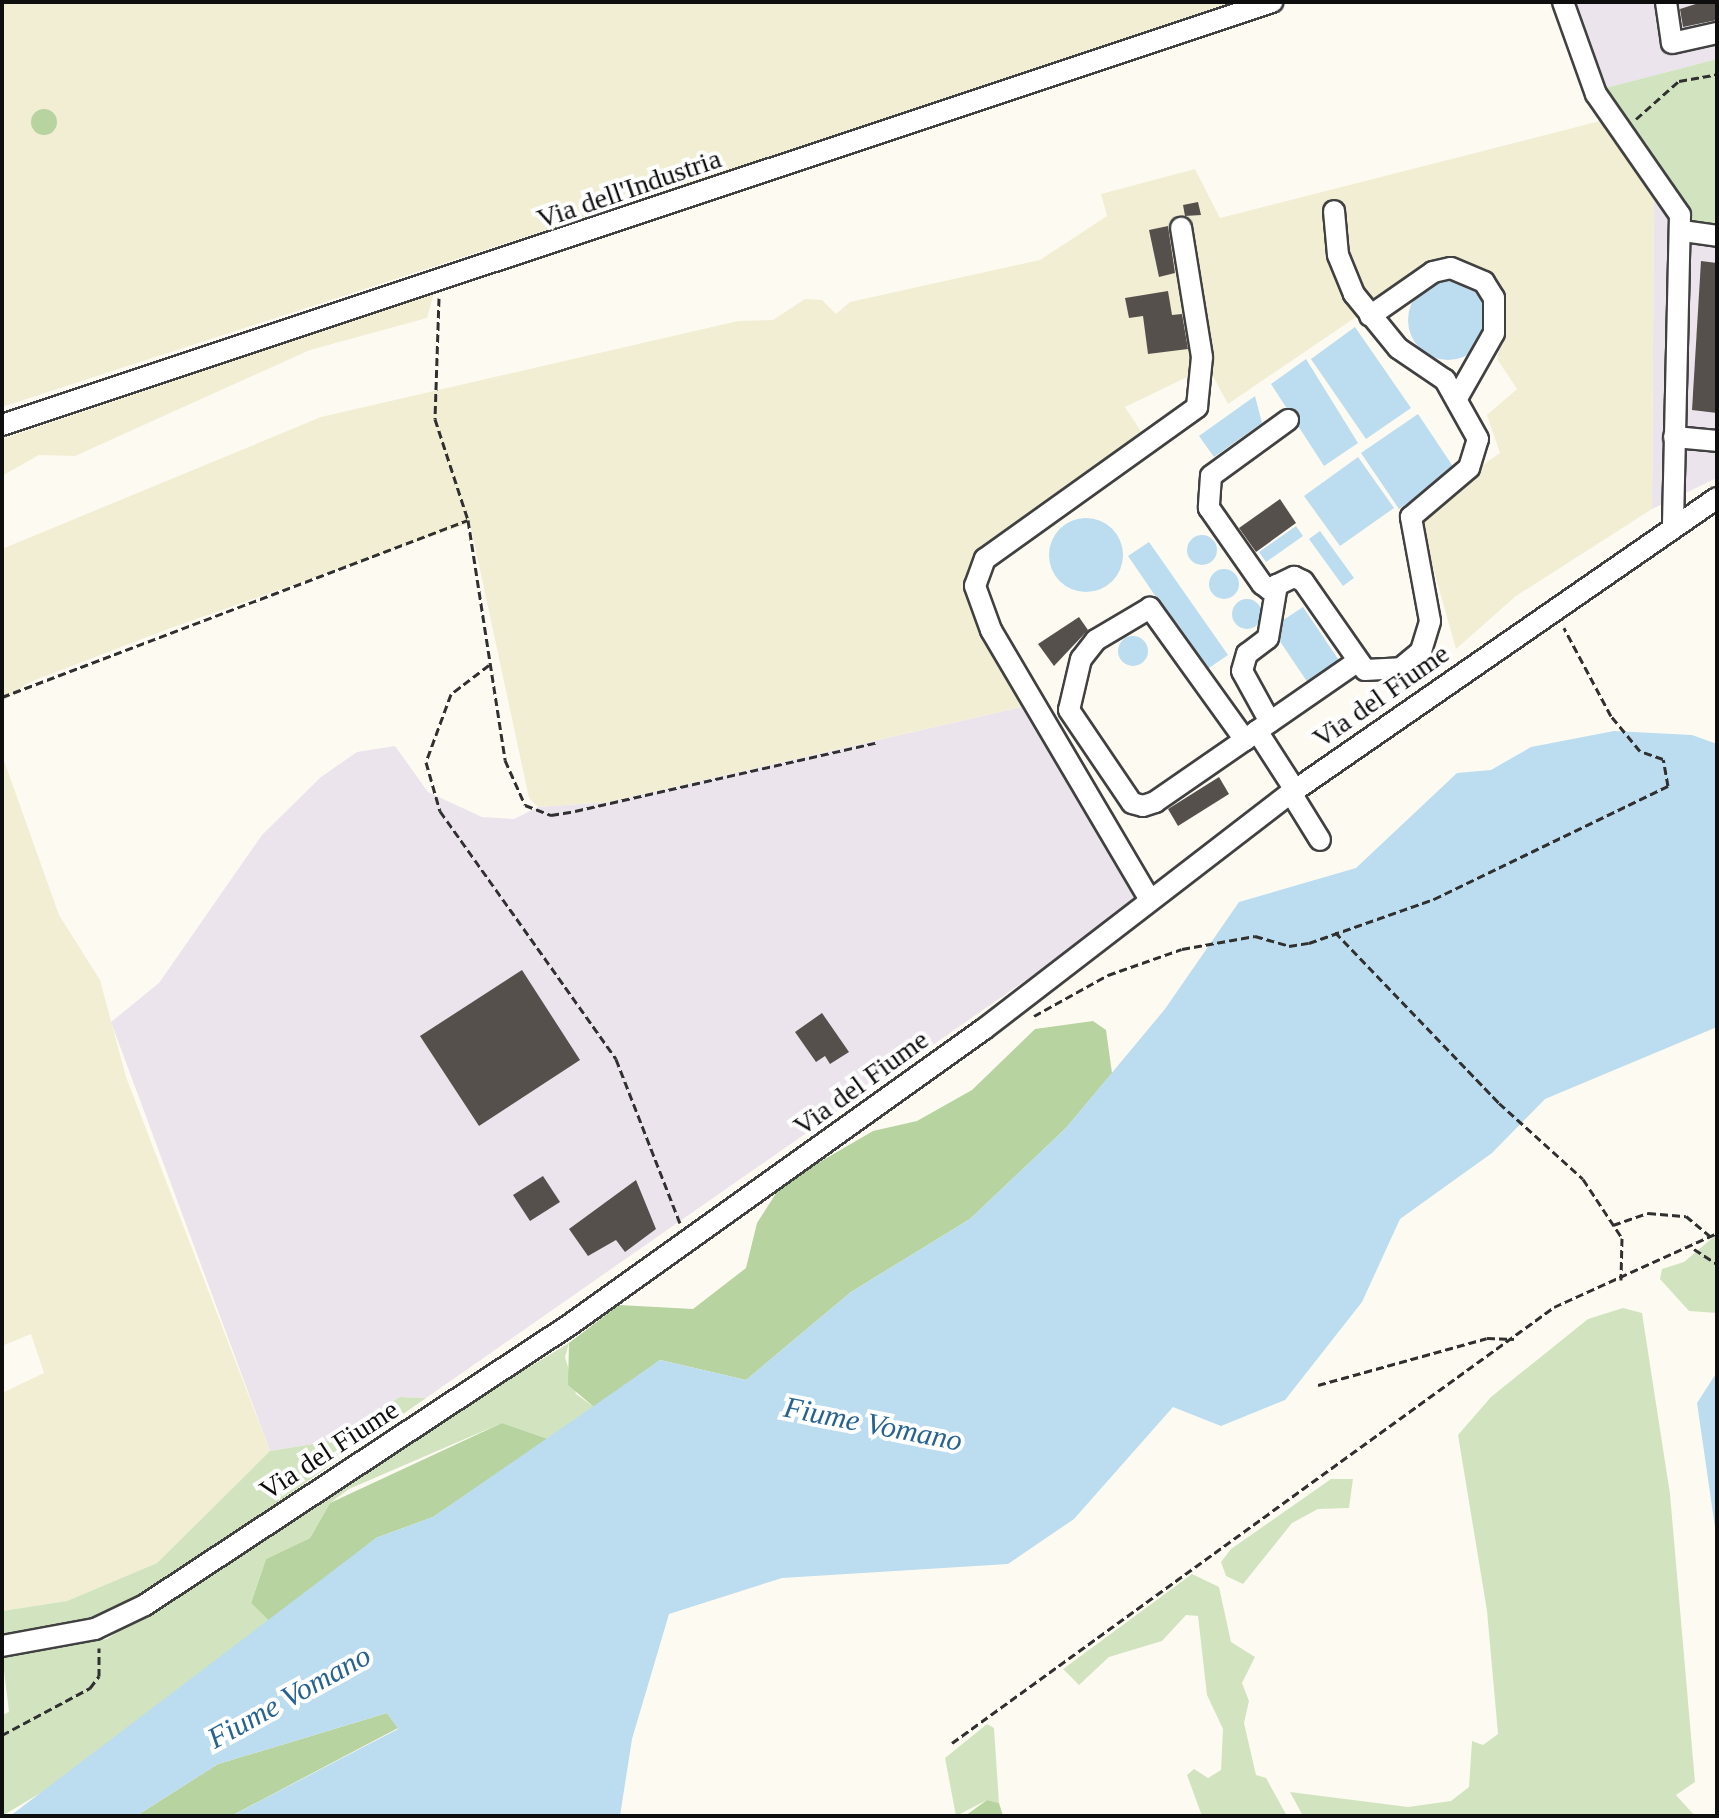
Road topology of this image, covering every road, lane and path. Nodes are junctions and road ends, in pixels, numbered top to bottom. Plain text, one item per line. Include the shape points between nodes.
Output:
1 (1272, 2) edge
2 (1563, 2) edge
3 (1666, 2) edge
4 (1717, 33) edge
5 (1717, 74) edge
6 (1621, 129) junction
7 (1334, 211) dead end
8 (1181, 228) dead end
9 (1683, 231) junction
10 (1717, 236) edge
11 (437, 282) junction
12 (1370, 316) junction
13 (1457, 398) junction
14 (1288, 420) dead end
15 (2, 425) edge
16 (1674, 437) junction
17 (1717, 441) edge
18 (1717, 498) edge
19 (468, 520) junction
20 (1673, 526) junction
21 (1277, 585) junction
22 (1554, 609) junction
23 (1358, 661) junction
24 (489, 665) junction
25 (2, 697) edge
26 (1257, 731) junction
27 (878, 742) dead end
28 (1293, 792) junction
29 (1320, 840) dead end
30 (1150, 900) junction
31 (1335, 932) junction
32 (1028, 1017) dead end
33 (1613, 1225) junction
34 (1717, 1233) edge
35 (1711, 1237) junction
36 (686, 1242) junction
37 (1694, 1249) junction
38 (1717, 1264) edge
39 (1621, 1280) junction
40 (1514, 1339) junction
41 (1318, 1385) dead end
42 (95, 1629) junction
43 (2, 1646) edge
44 (2, 1735) edge
45 (952, 1743) dead end

1 - 11 street, Via dell'Industria
2 - 6 street via 1596,94
3 - 4 street via 1672,43
5 - 6 path via 1679,81
6 - 9 street via 1660,181
7 - 12 street via 1345,275
8 - 30 street via 1202,357 1197,407 985,559 975,586 991,630
9 - 10 street
9 - 16 street
11 - 15 street, Via dell'Industria
11 - 19 path via 435,419
12 - 13 street
12 - 13 street via 1433,272 1451,268 1484,282 1496,306 1494,333
13 - 23 street via 1472,421 1476,454 1411,517 1428,590 1428,639 1412,661 1389,673 1375,674
14 - 21 street via 1211,476 1206,496 1262,584
16 - 17 street
16 - 20 street
18 - 20 street, Via del Fiume
19 - 24 path
19 - 25 path
20 - 22 street, Via del Fiume
21 - 23 street via 1303,581
21 - 26 street via 1268,638 1247,654 1242,671
22 - 28 street, Via del Fiume
22 - 31 path via 1611,716 1640,751 1663,759 1668,786 1434,899
23 - 26 street
24 - 27 path via 516,790 525,805 551,815
24 - 36 path via 451,694 426,762 440,811 616,1059 650,1131
26 - 26 street via 1150,608 1096,640 1081,659 1069,710 1132,803 1155,802
26 - 28 street
28 - 29 street
28 - 30 street, Via del Fiume
30 - 36 street, Via del Fiume
31 - 32 path via 1289,946 1255,936 1182,949 1108,975
31 - 33 path via 1499,1103 1583,1179
33 - 35 path via 1648,1213 1686,1216
33 - 39 path via 1622,1238
34 - 35 path
35 - 37 path
36 - 42 street, Via del Fiume via 145,1605
37 - 38 path
37 - 39 path
39 - 40 path via 1554,1307
40 - 41 path via 1487,1338
40 - 45 path
42 - 43 street, Via del Fiume
42 - 44 path via 99,1676 90,1688

